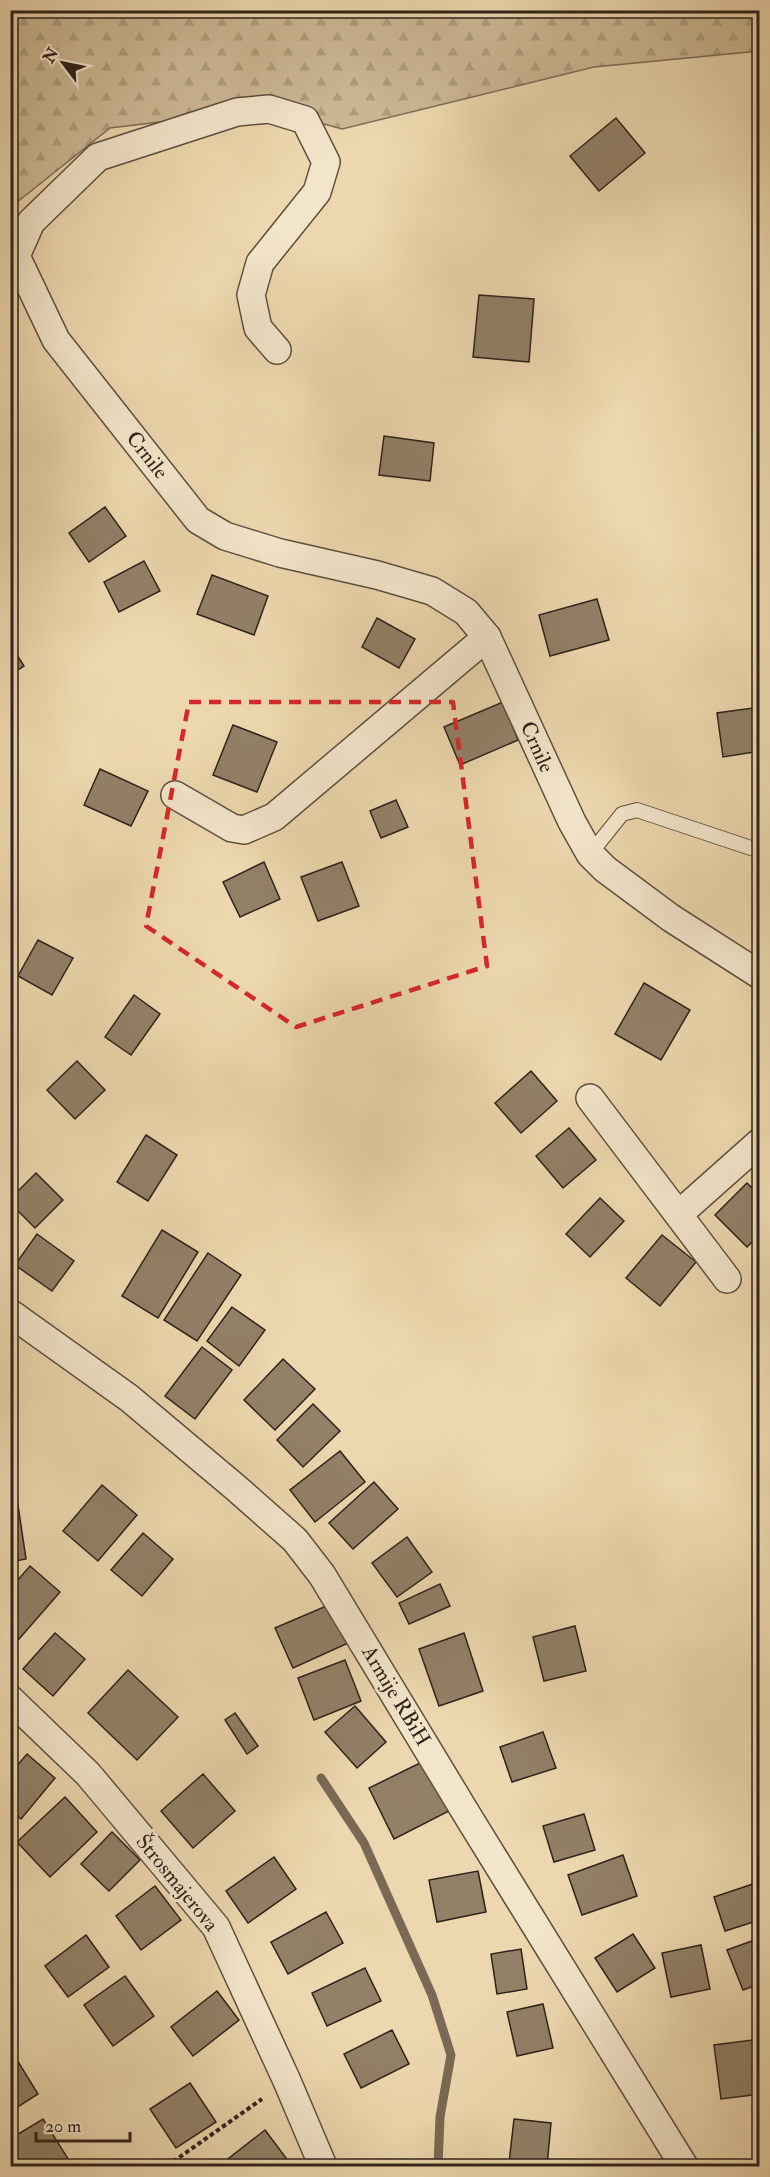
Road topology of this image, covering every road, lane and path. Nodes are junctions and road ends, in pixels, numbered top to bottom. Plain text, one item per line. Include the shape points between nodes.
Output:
1 (277, 350) dead end
2 (487, 637) junction
3 (175, 795) dead end
4 (759, 851) edge
5 (590, 854) junction
6 (759, 975) edge
7 (590, 1098) dead end
8 (759, 1142) edge
9 (679, 1214) junction
10 (727, 1279) dead end
11 (10, 1312) edge
12 (10, 1699) edge
13 (287, 2081) junction
14 (167, 2166) edge
15 (322, 2166) edge
16 (684, 2166) edge

1 - 2 street, Crnile via 258,328 251,295 260,263 317,192 326,162 305,120 269,110 237,112 98,157 31,222 16,256 56,340 198,520 225,536 280,553 432,591 466,612
2 - 3 street via 274,818 244,830 232,828
2 - 5 street, Crnile
4 - 5 lane via 636,810 622,814
5 - 6 street, Crnile via 672,918
7 - 9 street
8 - 9 street
9 - 10 street
11 - 16 street, Armije RBiH via 129,1398 295,1540 322,1575
12 - 13 street, Štrosmajerova via 88,1774 216,1927
13 - 14 path
13 - 15 street, Štrosmajerova

